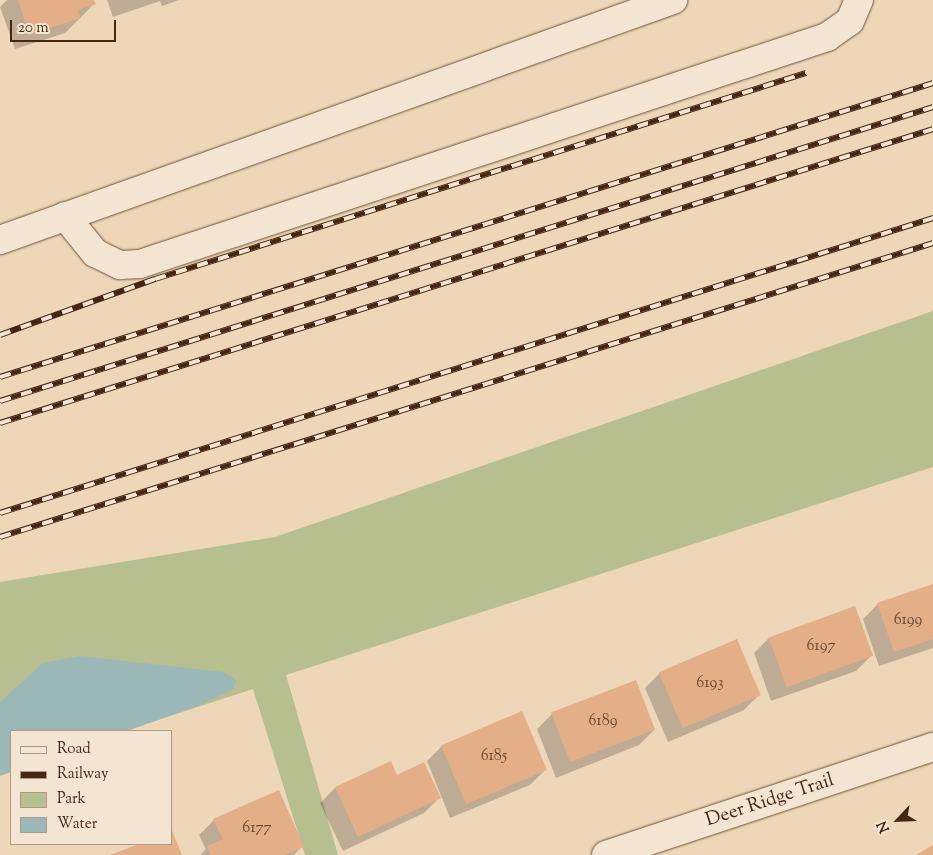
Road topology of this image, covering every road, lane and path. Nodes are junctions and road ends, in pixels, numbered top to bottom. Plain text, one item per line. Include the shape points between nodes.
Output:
1 (673, 0) edge
2 (859, 0) edge
3 (66, 216) junction
4 (0, 240) edge
5 (933, 746) edge
6 (606, 855) edge

1 - 3 street
2 - 3 street via 850,21 827,37 140,264 120,265 95,253
3 - 4 street
5 - 6 street, Deer Ridge Trail

